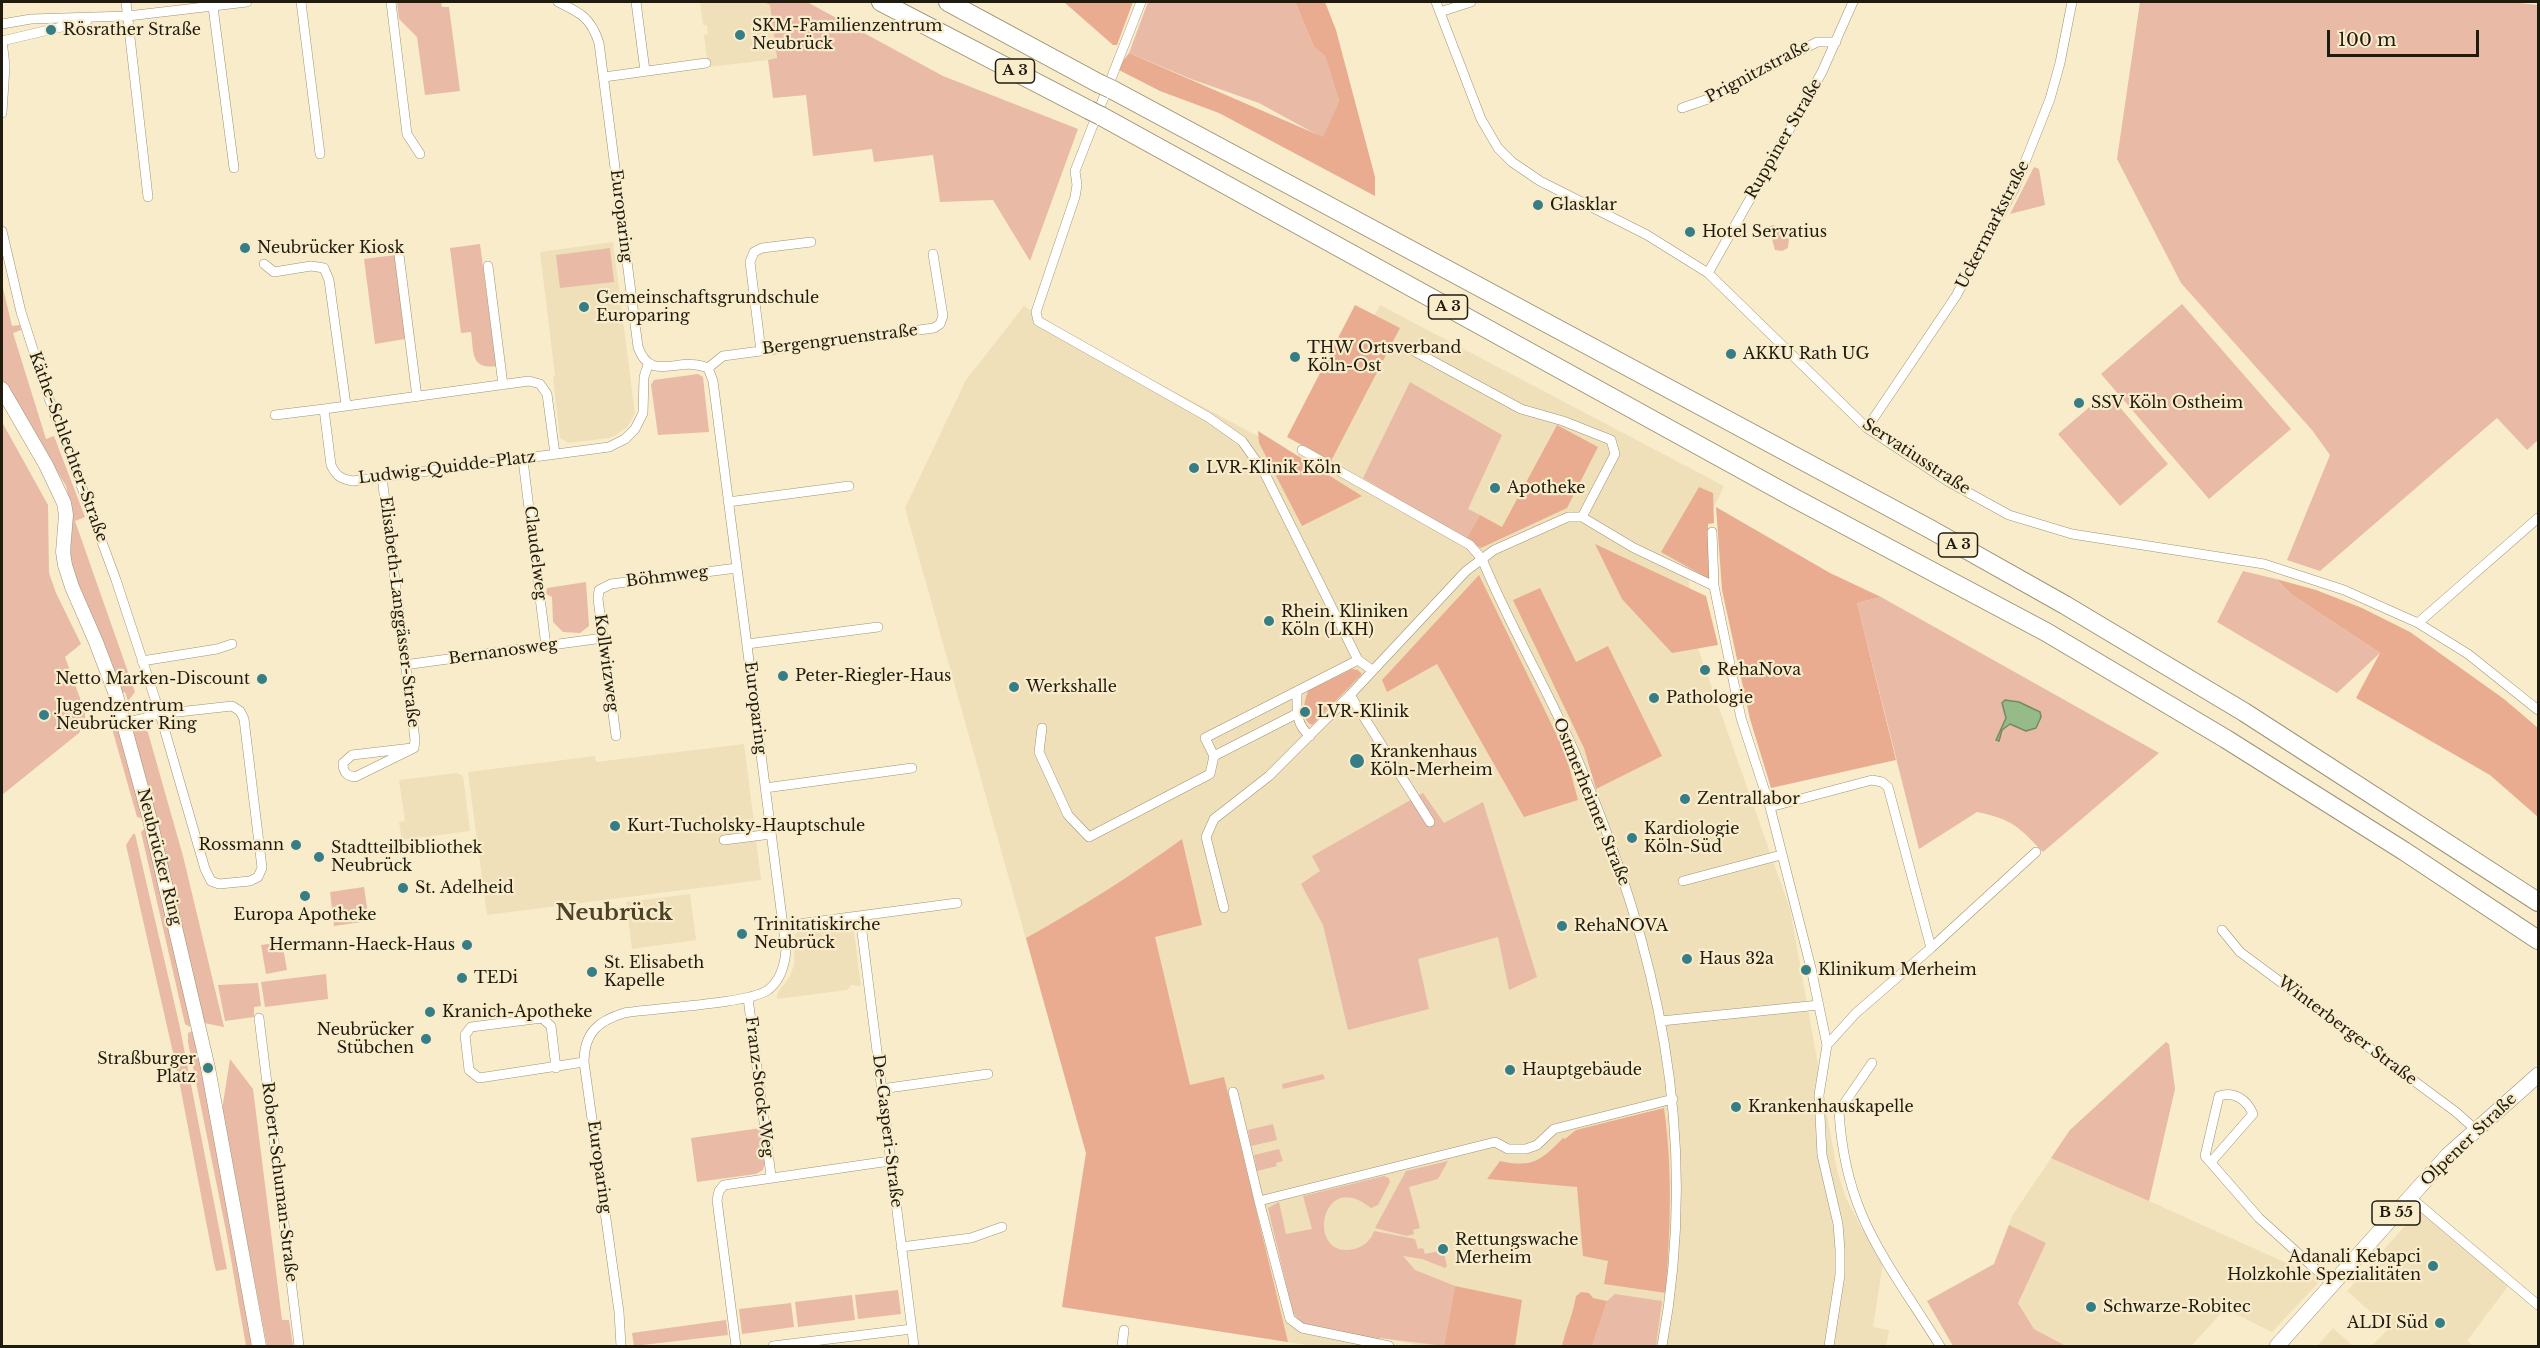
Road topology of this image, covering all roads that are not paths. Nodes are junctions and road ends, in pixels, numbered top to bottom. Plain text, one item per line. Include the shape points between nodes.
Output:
1 (126, 2) edge
2 (247, 2) edge
3 (301, 2) edge
4 (391, 2) edge
5 (558, 2) edge
6 (636, 2) edge
7 (881, 2) edge
8 (948, 2) edge
9 (1141, 2) edge
10 (1436, 2) edge
11 (1467, 2) edge
12 (1852, 2) edge
13 (2073, 2) edge
14 (213, 7) junction
15 (1440, 12) junction
16 (128, 16) junction
17 (101, 18) junction
18 (2, 24) edge
19 (2, 40) edge
20 (1836, 42) junction
21 (706, 63) dead end
22 (645, 71) junction
23 (604, 77) junction
24 (1682, 108) dead end
25 (2, 113) edge
26 (320, 154) dead end
27 (420, 154) dead end
28 (234, 168) dead end
29 (148, 197) dead end
30 (2, 231) edge
31 (811, 242) dead end
32 (933, 254) dead end
33 (399, 255) dead end
34 (264, 264) dead end
35 (488, 266) dead end
36 (1708, 273) junction
37 (761, 351) junction
38 (1414, 351) dead end
39 (648, 365) junction
40 (708, 368) junction
41 (502, 385) junction
42 (2, 389) edge
43 (417, 397) junction
44 (346, 405) junction
45 (324, 409) junction
46 (275, 415) dead end
47 (1867, 428) junction
48 (1302, 450) dead end
49 (555, 454) junction
50 (523, 460) junction
51 (382, 477) junction
52 (849, 486) dead end
53 (728, 502) junction
54 (1582, 517) junction
55 (2538, 518) edge
56 (1712, 532) dead end
57 (1482, 559) junction
58 (737, 568) junction
59 (1714, 586) junction
60 (599, 590) joint
61 (2418, 623) junction
62 (878, 627) dead end
63 (603, 638) junction
64 (232, 644) dead end
65 (747, 644) junction
66 (546, 646) junction
67 (1358, 660) junction
68 (142, 661) junction
69 (404, 665) junction
70 (1372, 670) junction
71 (1297, 692) junction
72 (1350, 695) junction
73 (2538, 710) edge
74 (160, 714) junction
75 (1296, 714) junction
76 (124, 723) junction
77 (1042, 728) dead end
78 (616, 736) dead end
79 (1310, 736) junction
80 (414, 748) junction
81 (1214, 756) junction
82 (912, 768) dead end
83 (765, 788) junction
84 (1770, 807) junction
85 (1430, 822) dead end
86 (771, 834) junction
87 (724, 840) dead end
88 (2036, 852) dead end
89 (1781, 855) junction
90 (1683, 881) dead end
91 (2538, 902) edge
92 (957, 903) dead end
93 (1224, 908) dead end
94 (860, 916) junction
95 (783, 926) junction
96 (2222, 930) dead end
97 (2538, 940) edge
98 (1931, 948) junction
99 (748, 998) junction
100 (1819, 1005) junction
101 (259, 1018) dead end
102 (1661, 1022) junction
103 (1827, 1045) junction
104 (584, 1062) junction
105 (1872, 1063) dead end
106 (556, 1068) junction
107 (988, 1074) dead end
108 (2538, 1075) edge
109 (881, 1089) junction
110 (1233, 1092) dead end
111 (1673, 1099) junction
112 (2475, 1129) junction
113 (891, 1161) junction
114 (2211, 1162) junction
115 (771, 1176) junction
116 (2410, 1197) junction
117 (1259, 1201) junction
118 (1002, 1227) dead end
119 (901, 1247) junction
120 (2333, 1285) junction
121 (2538, 1305) edge
122 (912, 1329) junction
123 (1124, 1330) dead end
124 (792, 1345) edge
125 (2276, 1345) edge
126 (259, 1347) edge
127 (299, 1347) edge
128 (621, 1347) edge
129 (736, 1347) edge
130 (773, 1347) edge
131 (914, 1347) edge
132 (1122, 1347) edge
133 (1389, 1347) edge
134 (1662, 1347) edge
135 (1829, 1347) edge
136 (1940, 1347) edge

1 - 16 street
2 - 14 street
3 - 26 street
4 - 27 street via 407,134
5 - 23 street, Europaring via 580,13 594,28
6 - 22 street
7 - 97 highway, A 3 via 1095,113 1794,498 2046,632 2226,739
8 - 91 highway, A 3 via 2065,606 2244,712
9 - 67 street via 1075,171 1075,197 1036,312 1038,321 1208,417 1248,447
10 - 15 street, Servatiusstraße
11 - 15 street
12 - 20 street, Ruppiner Straße
13 - 47 street, Uckermarkstraße via 2050,99 2016,185 1956,296
14 - 16 street
14 - 28 street
15 - 36 street, Servatiusstraße via 1481,119 1498,148 1512,162 1540,181 1647,235
16 - 17 street
16 - 29 street
17 - 18 street via 53,17
17 - 19 street
19 - 25 street
20 - 24 street, Prignitzstraße via 1817,42 1708,99
20 - 36 street, Ruppiner Straße
21 - 22 street
22 - 23 street
23 - 39 street, Europaring via 638,347
30 - 68 street, Käthe-Schlechter-Straße via 14,291 47,393
31 - 37 street via 754,252 750,262
32 - 37 street, Bergengruenstraße via 943,316 934,328
33 - 43 street
34 - 44 street via 274,272 311,266 324,268 329,280
35 - 41 street
36 - 47 street, Servatiusstraße
37 - 40 street, Bergengruenstraße via 723,356
38 - 54 street via 1521,409 1611,440 1616,454
39 - 40 street via 692,362
39 - 49 street, Ludwig-Quidde-Platz via 643,413 636,429 625,440 609,447
40 - 53 street, Europaring via 713,381
41 - 43 street, Ludwig-Quidde-Platz
41 - 49 street, Ludwig-Quidde-Platz via 529,381 540,384 547,394
42 - 76 main road, Neubrücker Ring via 60,492 66,515 65,565
43 - 44 street, Ludwig-Quidde-Platz
44 - 45 street, Ludwig-Quidde-Platz
45 - 46 street, Ludwig-Quidde-Platz
45 - 51 street, Ludwig-Quidde-Platz via 335,474 353,481
47 - 61 street, Servatiusstraße via 1949,482 2009,515 2072,534 2264,564 2344,590
48 - 57 street, Ostmerheimer Straße via 1470,545
49 - 50 street, Ludwig-Quidde-Platz
50 - 51 street, Ludwig-Quidde-Platz
50 - 66 street, Claudelweg
51 - 69 street, Elisabeth-Langgässer-Straße
52 - 53 street
53 - 58 street, Europaring
54 - 57 street via 1568,517
54 - 59 street via 1634,548
55 - 61 street
56 - 59 street
57 - 70 street
57 - 102 street, Ostmerheimer Straße via 1573,750 1602,822 1637,920
58 - 60 street, Böhmweg via 611,584
58 - 65 street, Europaring
59 - 84 street via 1741,718
60 - 63 street, Kollwitzweg
61 - 73 street, Servatiusstraße via 2468,654
62 - 65 street
63 - 66 street, Bernanosweg
63 - 78 street, Kollwitzweg
64 - 68 street
65 - 83 street, Europaring
66 - 69 street, Bernanosweg
67 - 70 street
67 - 71 street
68 - 74 street, Käthe-Schlechter-Straße
69 - 80 street, Elisabeth-Langgässer-Straße
70 - 72 street
71 - 75 street
71 - 81 street via 1205,738
72 - 79 street
72 - 85 street
74 - 74 street, Käthe-Schlechter-Straße via 232,706 240,711 262,868 258,877 219,884 211,881 197,848
74 - 76 street, Käthe-Schlechter-Straße
75 - 79 street
75 - 81 street
76 - 126 main road, Neubrücker Ring via 165,874 208,1068
77 - 81 street via 1039,752 1068,814 1089,837 1210,774
79 - 93 street via 1210,824 1207,844
80 - 80 street, Elisabeth-Langgässer-Straße via 352,755 343,763 343,770 355,777
82 - 83 street
83 - 86 street, Europaring
84 - 89 street
84 - 98 street via 1872,780 1888,787
86 - 87 street
86 - 95 street, Europaring
88 - 98 street
89 - 90 street
89 - 100 street
92 - 94 street
94 - 95 street
94 - 109 street, De-Gasperi-Straße
95 - 99 street, Europaring via 786,949 780,976 767,991
96 - 112 street, Winterberger Straße via 2240,952
98 - 103 street via 1856,1013
99 - 104 street, Europaring via 608,1018 584,1044
99 - 115 street, Franz-Stock-Weg
100 - 102 street
100 - 103 street
101 - 127 street, Robert-Schuman-Straße
102 - 111 street, Ostmerheimer Straße
103 - 135 street via 1819,1095 1822,1155 1840,1250
104 - 106 street
104 - 128 street, Europaring
105 - 136 street via 1839,1111 1850,1180 1875,1241
106 - 106 street via 552,1026 542,1018 471,1027 465,1035 469,1070 479,1077
107 - 109 street
108 - 112 main road, Olpener Straße / B 55
109 - 113 street, De-Gasperi-Straße
110 - 117 street
111 - 117 street via 1554,1129 1532,1147 1508,1149 1495,1142
111 - 134 street, Ostmerheimer Straße via 1675,1231 1671,1298
112 - 116 main road, Olpener Straße / B 55
113 - 115 street
113 - 119 street, De-Gasperi-Straße
114 - 114 street via 2205,1156 2219,1096 2243,1099 2253,1114
114 - 120 street via 2259,1218
115 - 129 street via 723,1185 717,1200
116 - 120 main road, Olpener Straße / B 55
116 - 121 street
117 - 133 street via 1290,1319 1302,1328
118 - 119 street via 971,1238
119 - 122 street, De-Gasperi-Straße
120 - 125 main road, Olpener Straße / B 55
122 - 124 street
122 - 131 street, De-Gasperi-Straße
123 - 132 street
124 - 130 street

